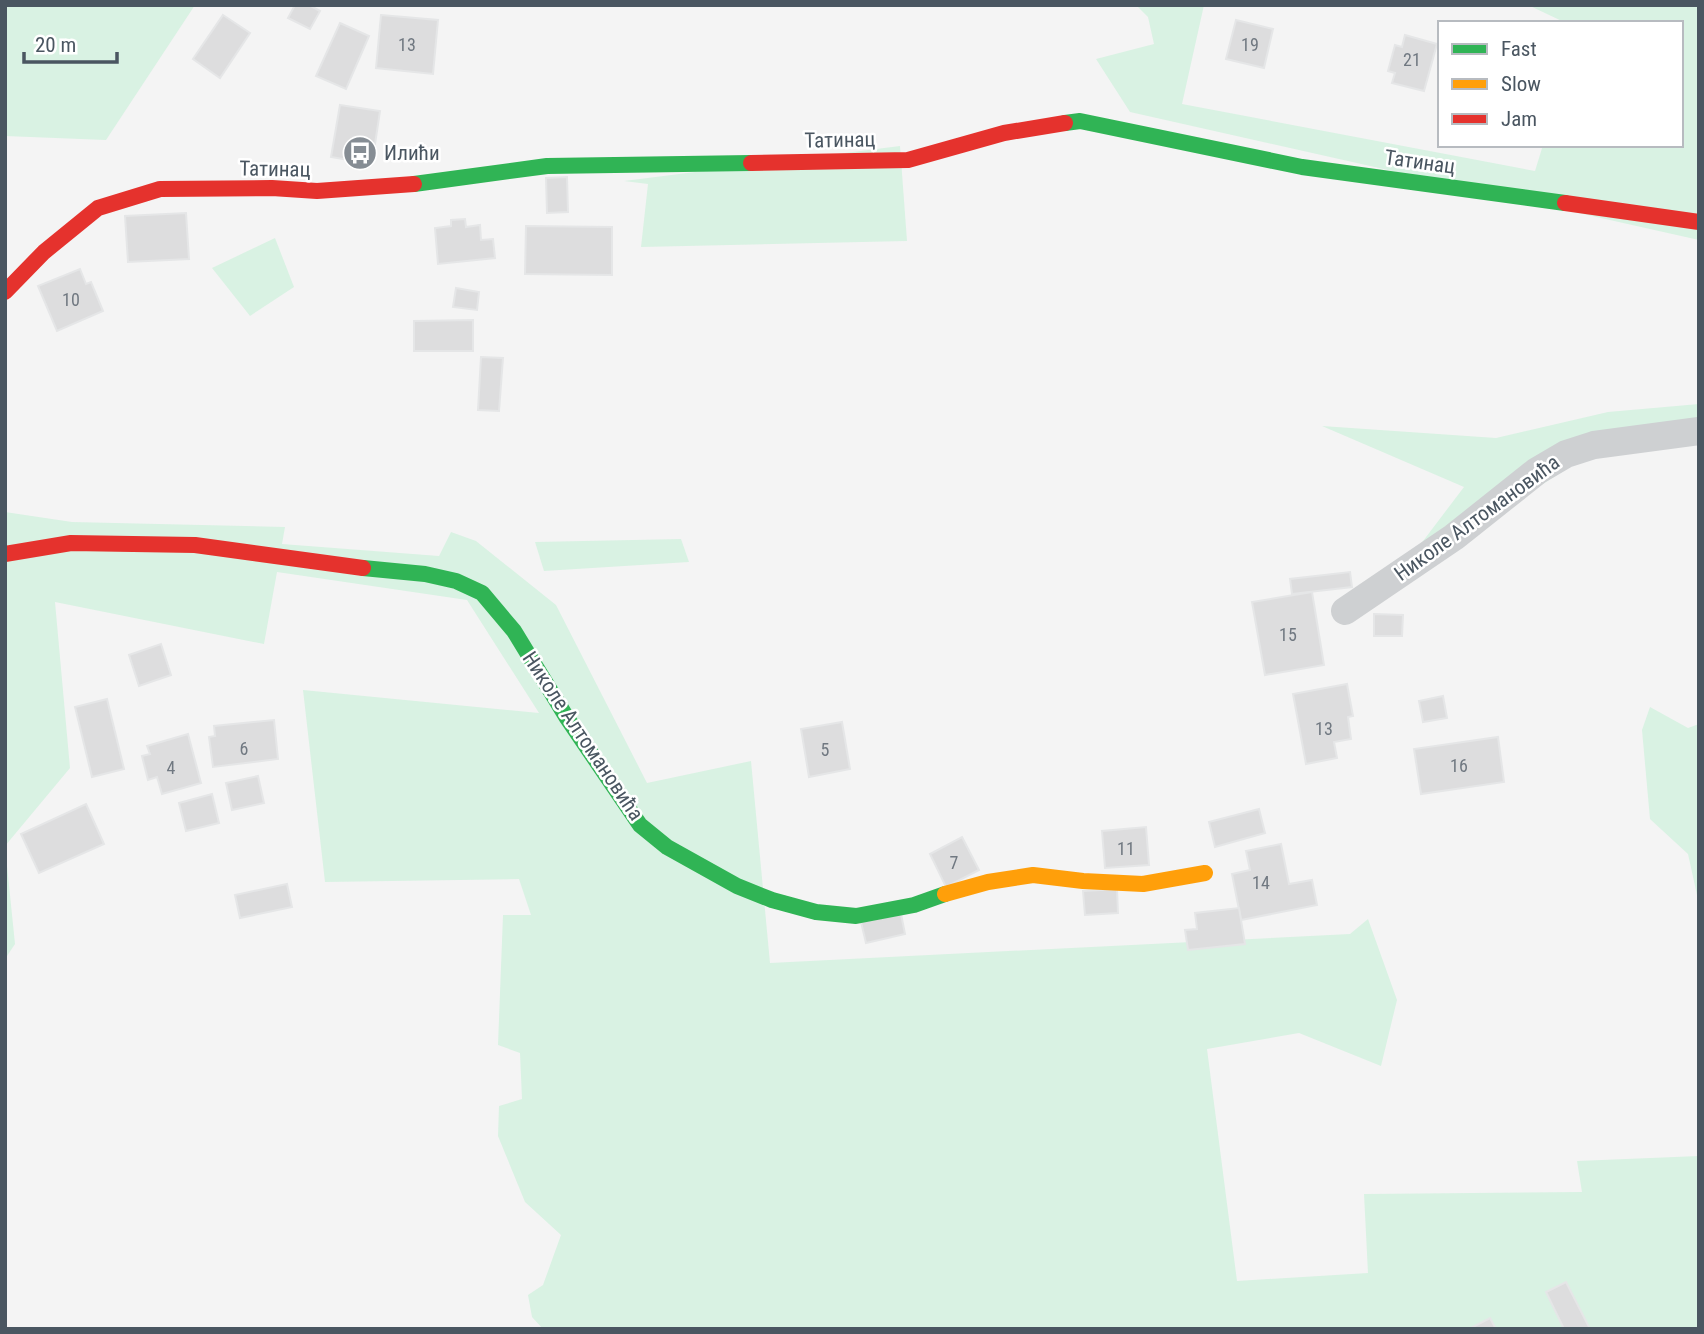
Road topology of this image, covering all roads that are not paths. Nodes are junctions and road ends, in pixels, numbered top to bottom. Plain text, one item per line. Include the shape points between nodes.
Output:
1 (1699, 222) edge
2 (5, 292) edge
3 (1699, 431) edge
4 (5, 554) edge
5 (1345, 611) dead end
6 (1205, 873) dead end

1 - 2 street, Татинац via 1302,167 1080,121 1004,132 908,160 547,166 424,183 317,191 160,189 98,208 44,252
3 - 5 street, Николе Алтомановића via 1594,445 1566,454
4 - 6 street, Николе Алтомановића via 71,543 195,545 456,581 482,593 514,631 640,825 667,847 737,886 816,912 856,916 914,905 988,882 1033,876 1143,884

